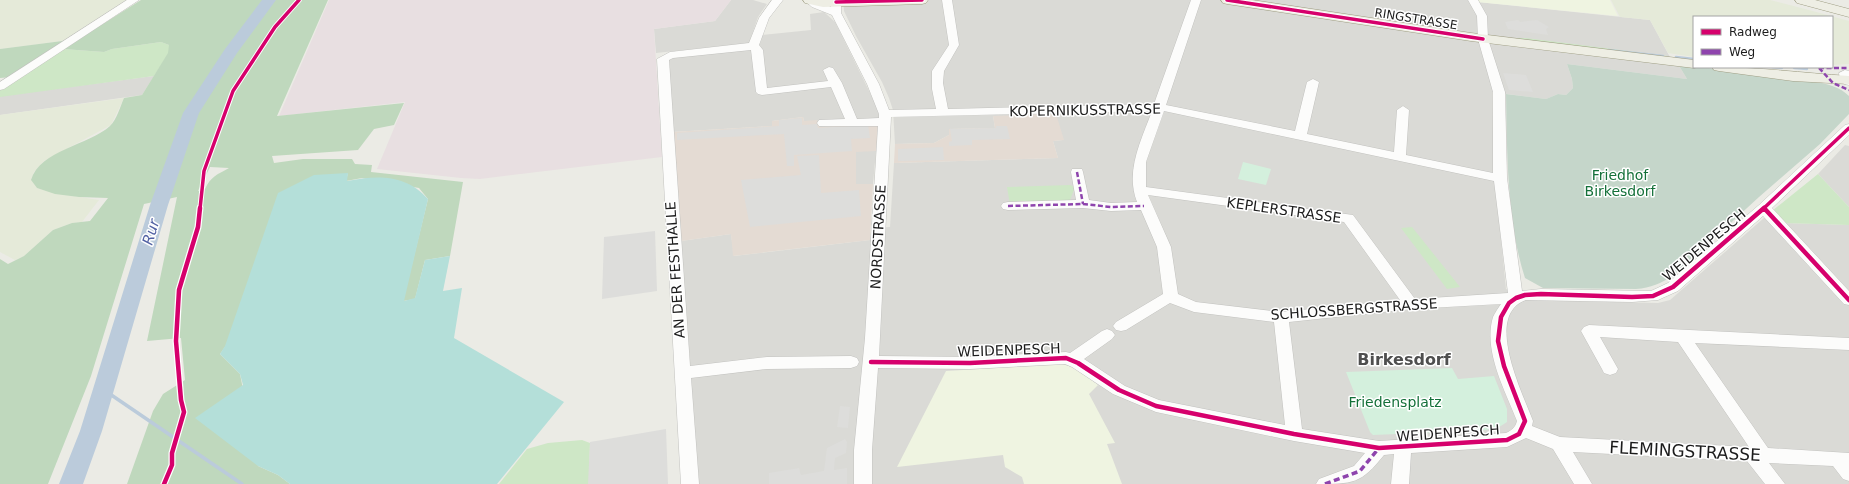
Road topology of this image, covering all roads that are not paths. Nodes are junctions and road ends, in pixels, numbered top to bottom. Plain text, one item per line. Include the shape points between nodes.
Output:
1 (134, 0) edge
2 (778, 0) edge
3 (809, 0) edge
4 (922, 0) edge
5 (947, 0) edge
6 (1196, 0) edge
7 (1227, 0) edge
8 (1473, 0) edge
9 (1801, 0) edge
10 (1824, 0) edge
11 (836, 5) edge
12 (1849, 6) edge
13 (1849, 13) edge
14 (1483, 39) junction
15 (754, 45) junction
16 (1693, 64) edge
17 (1727, 68) edge
18 (1738, 68) edge
19 (830, 70) dead end
20 (1848, 77) edge
21 (1313, 82) dead end
22 (836, 83) junction
23 (0, 87) edge
24 (1160, 107) junction
25 (1402, 110) dead end
26 (943, 113) junction
27 (885, 118) junction
28 (852, 122) junction
29 (822, 123) dead end
30 (1849, 128) edge
31 (1300, 136) junction
32 (1400, 157) junction
33 (1077, 172) dead end
34 (1500, 178) junction
35 (1139, 190) junction
36 (1083, 204) junction
37 (1008, 206) dead end
38 (1144, 206) junction
39 (1764, 208) junction
40 (1171, 296) junction
41 (1847, 296) edge
42 (1516, 298) junction
43 (1411, 304) junction
44 (1281, 317) junction
45 (1121, 326) dead end
46 (1107, 335) dead end
47 (1683, 337) junction
48 (1849, 344) edge
49 (1072, 360) junction
50 (851, 362) dead end
51 (871, 362) junction
52 (1610, 369) dead end
53 (682, 373) junction
54 (1523, 430) junction
55 (1294, 434) junction
56 (1559, 444) junction
57 (1403, 447) junction
58 (1379, 448) junction
59 (1757, 455) junction
60 (1844, 460) edge
61 (1849, 474) edge
62 (690, 484) edge
63 (863, 484) edge
64 (1325, 484) edge
65 (1400, 484) edge
66 (1583, 484) edge
67 (1776, 484) edge

1 - 23 street
2 - 15 street via 764,18
3 - 11 main road
4 - 11 main road
5 - 26 street via 954,45 953,52 940,64 936,74
6 - 24 street
7 - 14 main road, RINGSTRASSE
8 - 14 street via 1482,16
9 - 13 main road
10 - 12 main road
11 - 27 street, NORDSTRASSE via 873,84
14 - 16 main road, RINGSTRASSE
14 - 34 street via 1499,92
15 - 22 street via 757,50 762,92
15 - 53 street, AN DER FESTHALLE via 666,56 663,59
17 - 20 main road via 1799,77
18 - 20 main road
19 - 22 street
21 - 31 street
22 - 28 street
24 - 26 street, KOPERNIKUSSTRASSE
24 - 31 street, KOPERNIKUSSTRASSE
24 - 35 street via 1140,162
25 - 32 street
26 - 27 street, KOPERNIKUSSTRASSE
27 - 28 street, KOPERNIKUSSTRASSE
27 - 51 street, NORDSTRASSE
28 - 29 street, KOPERNIKUSSTRASSE
30 - 39 street, WEIDENPESCH
31 - 32 street, KOPERNIKUSSTRASSE
32 - 34 street, KOPERNIKUSSTRASSE
33 - 36 street
34 - 42 street
35 - 38 street
35 - 43 street, KEPLERSTRASSE via 1348,218
36 - 37 street
36 - 38 street via 1111,207
38 - 40 street via 1157,228 1165,249
39 - 41 street
39 - 42 street, WEIDENPESCH via 1673,288 1664,293 1632,297 1541,294
40 - 44 street, SCHLOSSBERGSTRASSE via 1194,307
40 - 45 street
42 - 43 street, SCHLOSSBERGSTRASSE
42 - 54 street via 1509,303 1501,317 1498,340 1504,366 1523,412
43 - 44 street, SCHLOSSBERGSTRASSE
44 - 55 street
46 - 49 street, WEIDENPESCH
47 - 48 street
47 - 52 street via 1589,331
47 - 59 street
49 - 51 street, WEIDENPESCH via 1055,357 970,363
49 - 55 street, WEIDENPESCH via 1120,390 1156,406
50 - 53 street via 761,363
51 - 63 street, NORDSTRASSE via 863,450
53 - 62 street, AN DER FESTHALLE
54 - 56 street, FLEMINGSTRASSE
54 - 57 street, WEIDENPESCH via 1507,440
55 - 58 street, WEIDENPESCH
56 - 59 street, FLEMINGSTRASSE
56 - 66 street
57 - 58 street, WEIDENPESCH
57 - 65 street
58 - 64 street via 1360,471
59 - 60 street, FLEMINGSTRASSE
59 - 67 street
60 - 61 street

